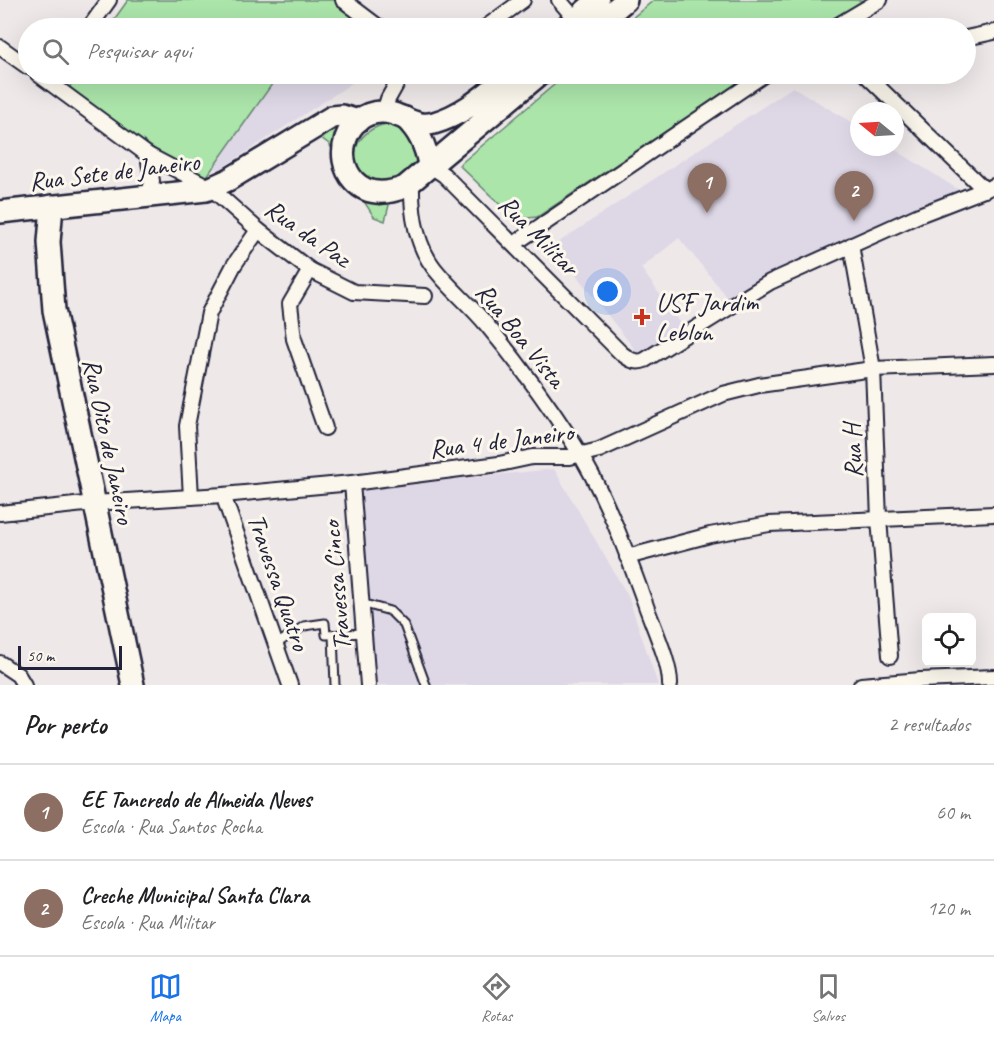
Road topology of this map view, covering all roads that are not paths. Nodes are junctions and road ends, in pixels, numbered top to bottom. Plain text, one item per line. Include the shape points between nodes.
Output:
1 (109, 0) edge
2 (343, 0) edge
3 (523, 0) edge
4 (559, 0) edge
5 (598, 0) edge
6 (626, 0) edge
7 (880, 0) edge
8 (96, 18) edge
9 (367, 18) edge
10 (499, 18) edge
11 (572, 18) edge
12 (584, 18) edge
13 (593, 18) edge
14 (850, 18) edge
15 (994, 32) edge
16 (976, 36) edge
17 (0, 47) edge
18 (18, 60) edge
19 (61, 84) edge
20 (396, 84) edge
21 (499, 84) edge
22 (528, 84) edge
23 (750, 84) edge
24 (877, 84) edge
25 (384, 112) junction
26 (405, 118) junction
27 (358, 121) junction
28 (148, 154) junction
29 (429, 165) junction
30 (412, 181) junction
31 (211, 188) junction
32 (989, 188) edge
33 (148, 196) junction
34 (52, 206) junction
35 (0, 212) edge
36 (258, 230) junction
37 (514, 244) junction
38 (851, 245) junction
39 (310, 270) junction
40 (425, 296) dead end
41 (994, 364) edge
42 (873, 369) junction
43 (325, 428) dead end
44 (580, 455) junction
45 (352, 483) junction
46 (223, 495) junction
47 (191, 497) junction
48 (94, 503) junction
49 (0, 513) edge
50 (994, 514) edge
51 (879, 519) junction
52 (627, 557) junction
53 (361, 603) junction
54 (364, 633) junction
55 (333, 635) junction
56 (275, 645) junction
57 (890, 656) dead end
58 (0, 663) edge
59 (994, 677) edge
60 (24, 685) edge
61 (133, 685) edge
62 (290, 685) edge
63 (335, 685) edge
64 (364, 685) edge
65 (426, 685) edge
66 (670, 685) edge
67 (861, 685) edge

1 - 8 street
2 - 9 street
3 - 10 street
4 - 11 street
5 - 12 main road
6 - 13 main road
7 - 14 street
15 - 16 street
17 - 18 street
19 - 28 street, Rua da Paz
20 - 25 street
21 - 26 main road via 477,102 434,123 414,123
22 - 29 main road
23 - 37 street
24 - 32 street
25 - 26 main road
25 - 27 main road
26 - 29 main road via 415,127
27 - 30 main road via 347,134 343,147 347,172 356,183 380,193 393,192
27 - 31 main road, Rua Sete de Janeiro via 332,117
28 - 31 street, Rua da Paz
28 - 33 street via 152,182
29 - 30 main road
29 - 37 street, Rua Militar
30 - 44 street, Rua Boa Vista via 415,226 429,261 523,370
31 - 33 main road, Rua Sete de Janeiro
31 - 36 street, Rua da Paz
32 - 38 street, Rua Militar
33 - 34 main road, Rua Sete de Janeiro
34 - 35 main road, Rua Sete de Janeiro
34 - 48 main road, Rua Oito de Janeiro via 49,242 54,310
36 - 39 street, Rua da Paz
36 - 47 street via 209,313 188,426
37 - 38 street, Rua Militar via 621,353 638,362 770,282
38 - 42 street, Rua H
39 - 40 street, Rua da Paz via 354,292
39 - 43 street via 290,304 294,339
41 - 42 street, Rua 4 de Janeiro
42 - 44 street, Rua 4 de Janeiro via 723,394
42 - 51 street, Rua H
44 - 45 street, Rua 4 de Janeiro via 532,457
44 - 52 street, Rua Boa Vista
45 - 46 street, Rua 4 de Janeiro
45 - 53 street, Travessa Cinco
46 - 47 street, Rua 4 de Janeiro
46 - 56 street, Travessa Quatro
47 - 48 street, Rua 4 de Janeiro
48 - 49 street, Rua 4 de Janeiro
48 - 61 main road, Rua Oito de Janeiro
50 - 51 street
51 - 52 street via 769,524
51 - 57 street, Rua H
52 - 66 street, Rua Boa Vista via 664,656
53 - 54 street, Travessa Cinco
53 - 65 lane via 390,611 404,625
54 - 55 lane
54 - 64 street, Travessa Cinco
55 - 56 lane via 327,635 325,623 304,626
55 - 63 lane
56 - 62 street, Travessa Quatro
58 - 60 street via 11,669
59 - 67 street

